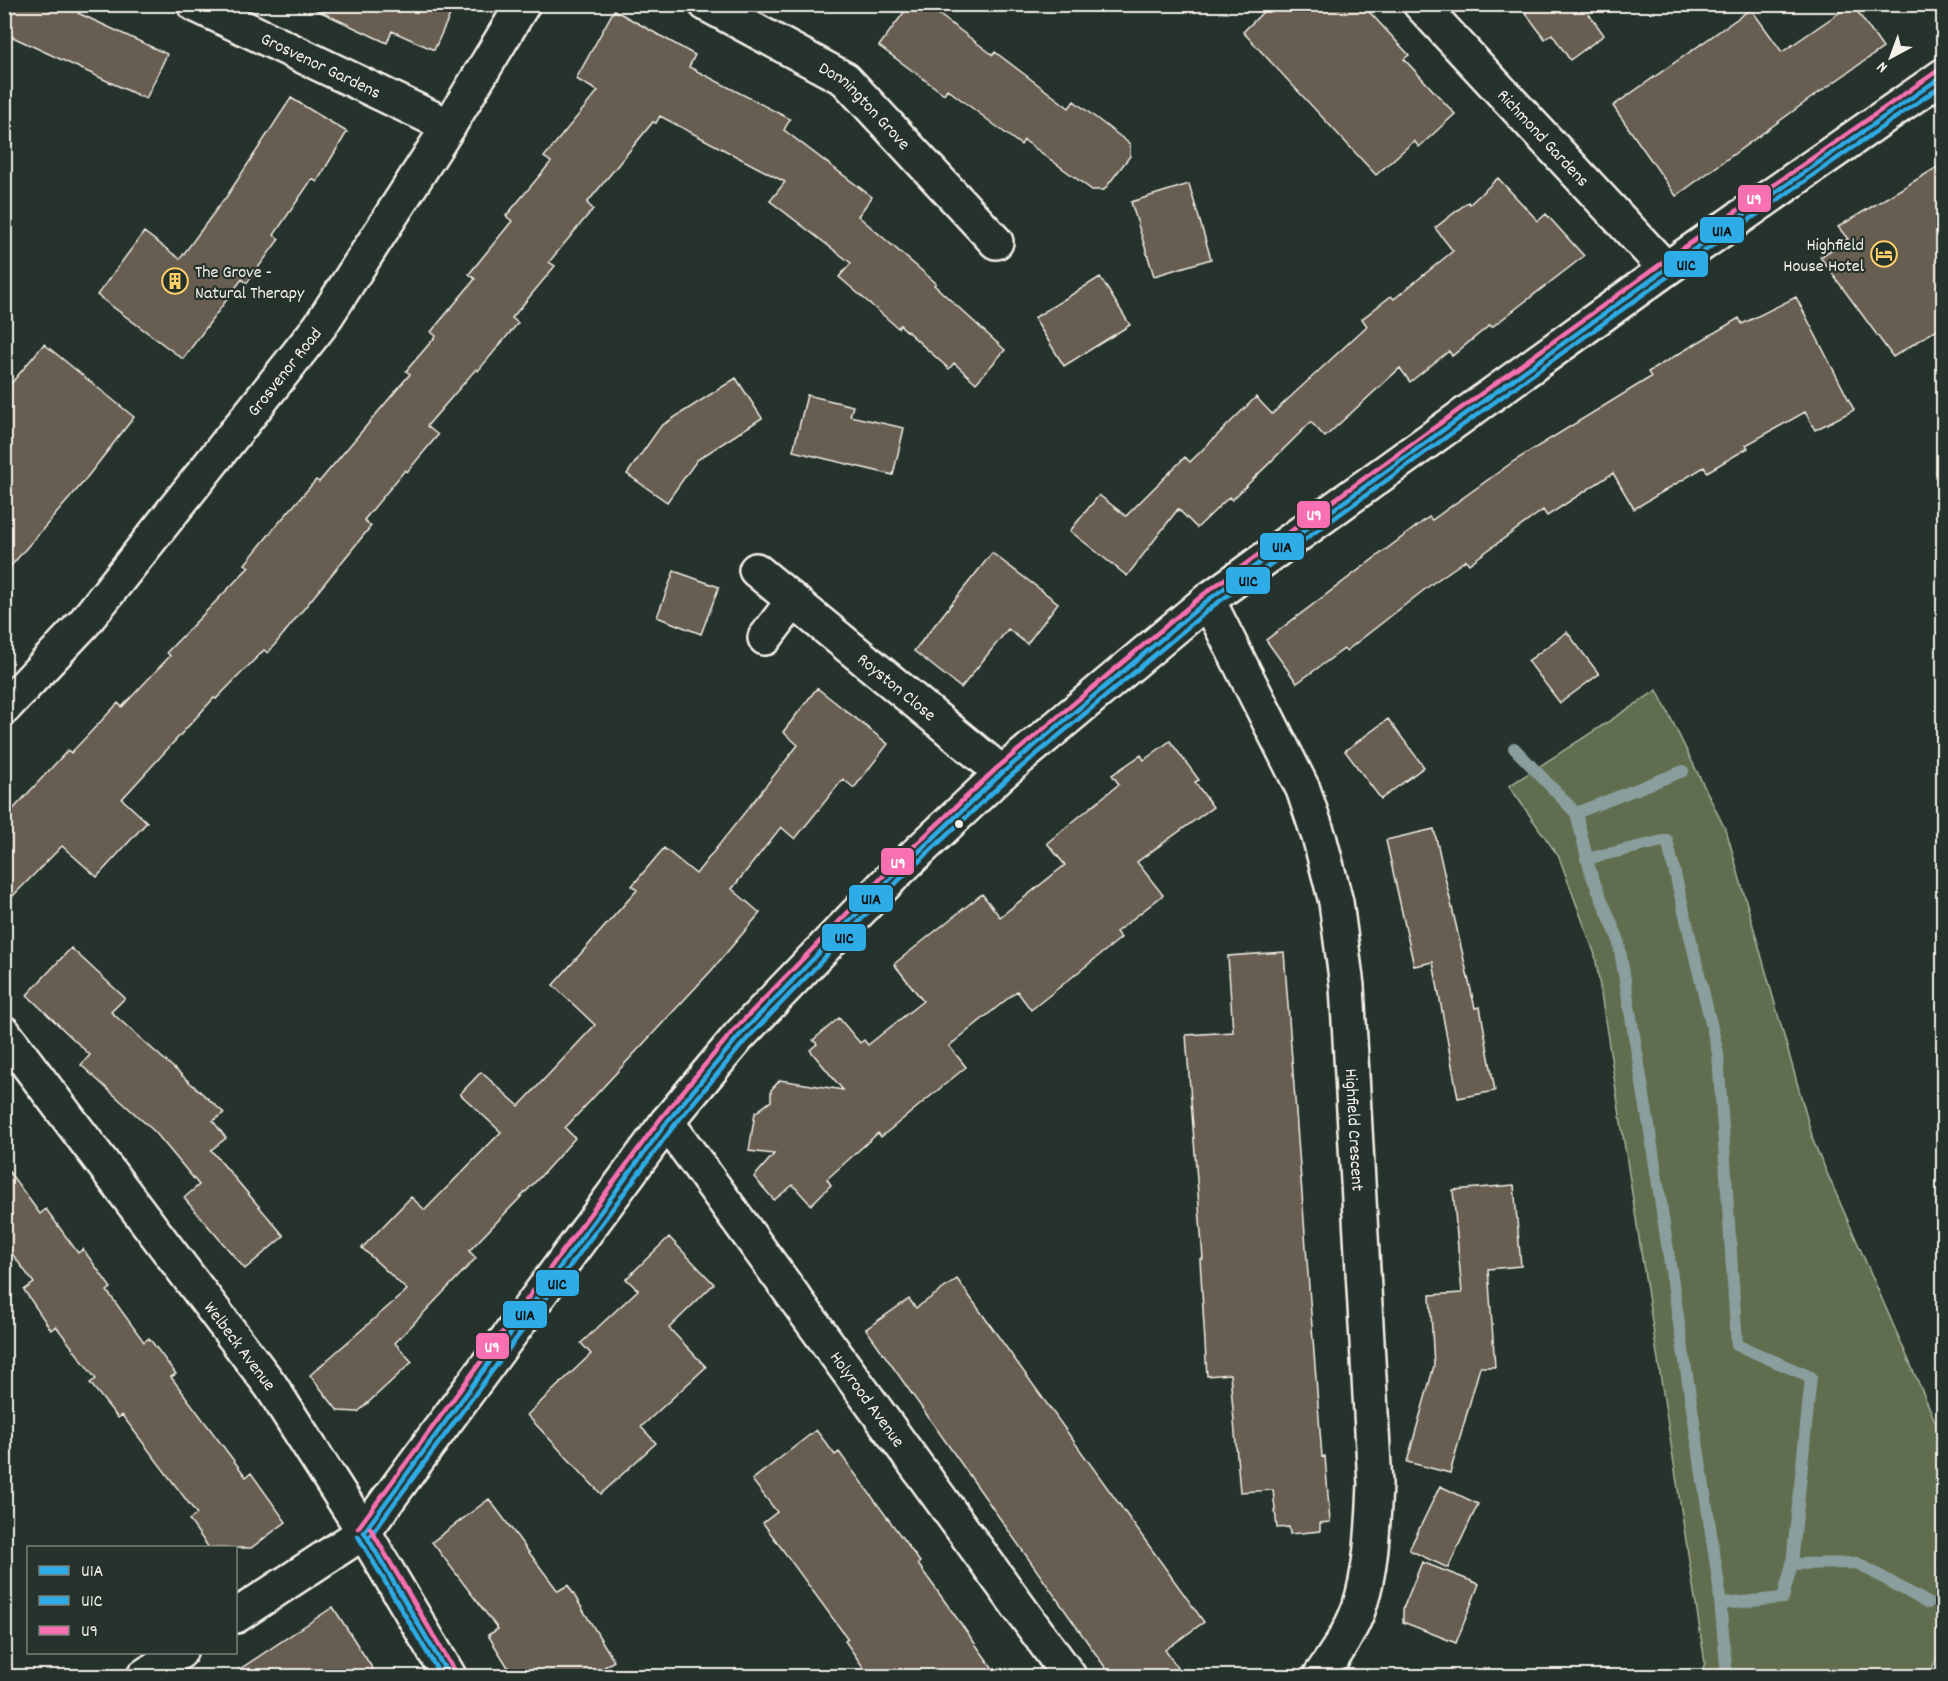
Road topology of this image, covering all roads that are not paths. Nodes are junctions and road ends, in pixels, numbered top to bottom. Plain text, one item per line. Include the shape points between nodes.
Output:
1 (194, 4) edge
2 (523, 4) edge
3 (706, 4) edge
4 (1420, 4) edge
5 (1944, 75) edge
6 (449, 126) junction
7 (996, 242) dead end
8 (1666, 269) junction
9 (756, 570) dead end
10 (1208, 600) junction
11 (793, 601) junction
12 (765, 638) dead end
13 (4, 708) edge
14 (1002, 773) junction
15 (4, 1033) edge
16 (667, 1122) junction
17 (364, 1532) junction
18 (237, 1615) edge
19 (178, 1654) edge
20 (144, 1677) edge
21 (449, 1677) edge
22 (1069, 1677) edge
23 (1320, 1677) edge

1 - 6 street, Grosvenor Gardens
2 - 6 street, Grosvenor Road
3 - 7 street, Donnington Grove via 845,79
4 - 8 street, Richmond Gardens
5 - 8 street
6 - 13 street, Grosvenor Road via 321,326 84,622
8 - 10 street
9 - 11 street, Royston Close
10 - 14 street
10 - 23 street, Highfield Crescent via 1303,789 1336,902 1347,986 1375,1495 1373,1541 1359,1608 1340,1648
11 - 12 street
11 - 14 street, Royston Close
14 - 16 street via 820,951 739,1036
15 - 17 street, Welbeck Avenue via 271,1386
16 - 17 street
16 - 22 street, Holyrood Avenue
17 - 18 street
17 - 21 street, Welbeck Avenue
19 - 20 street

